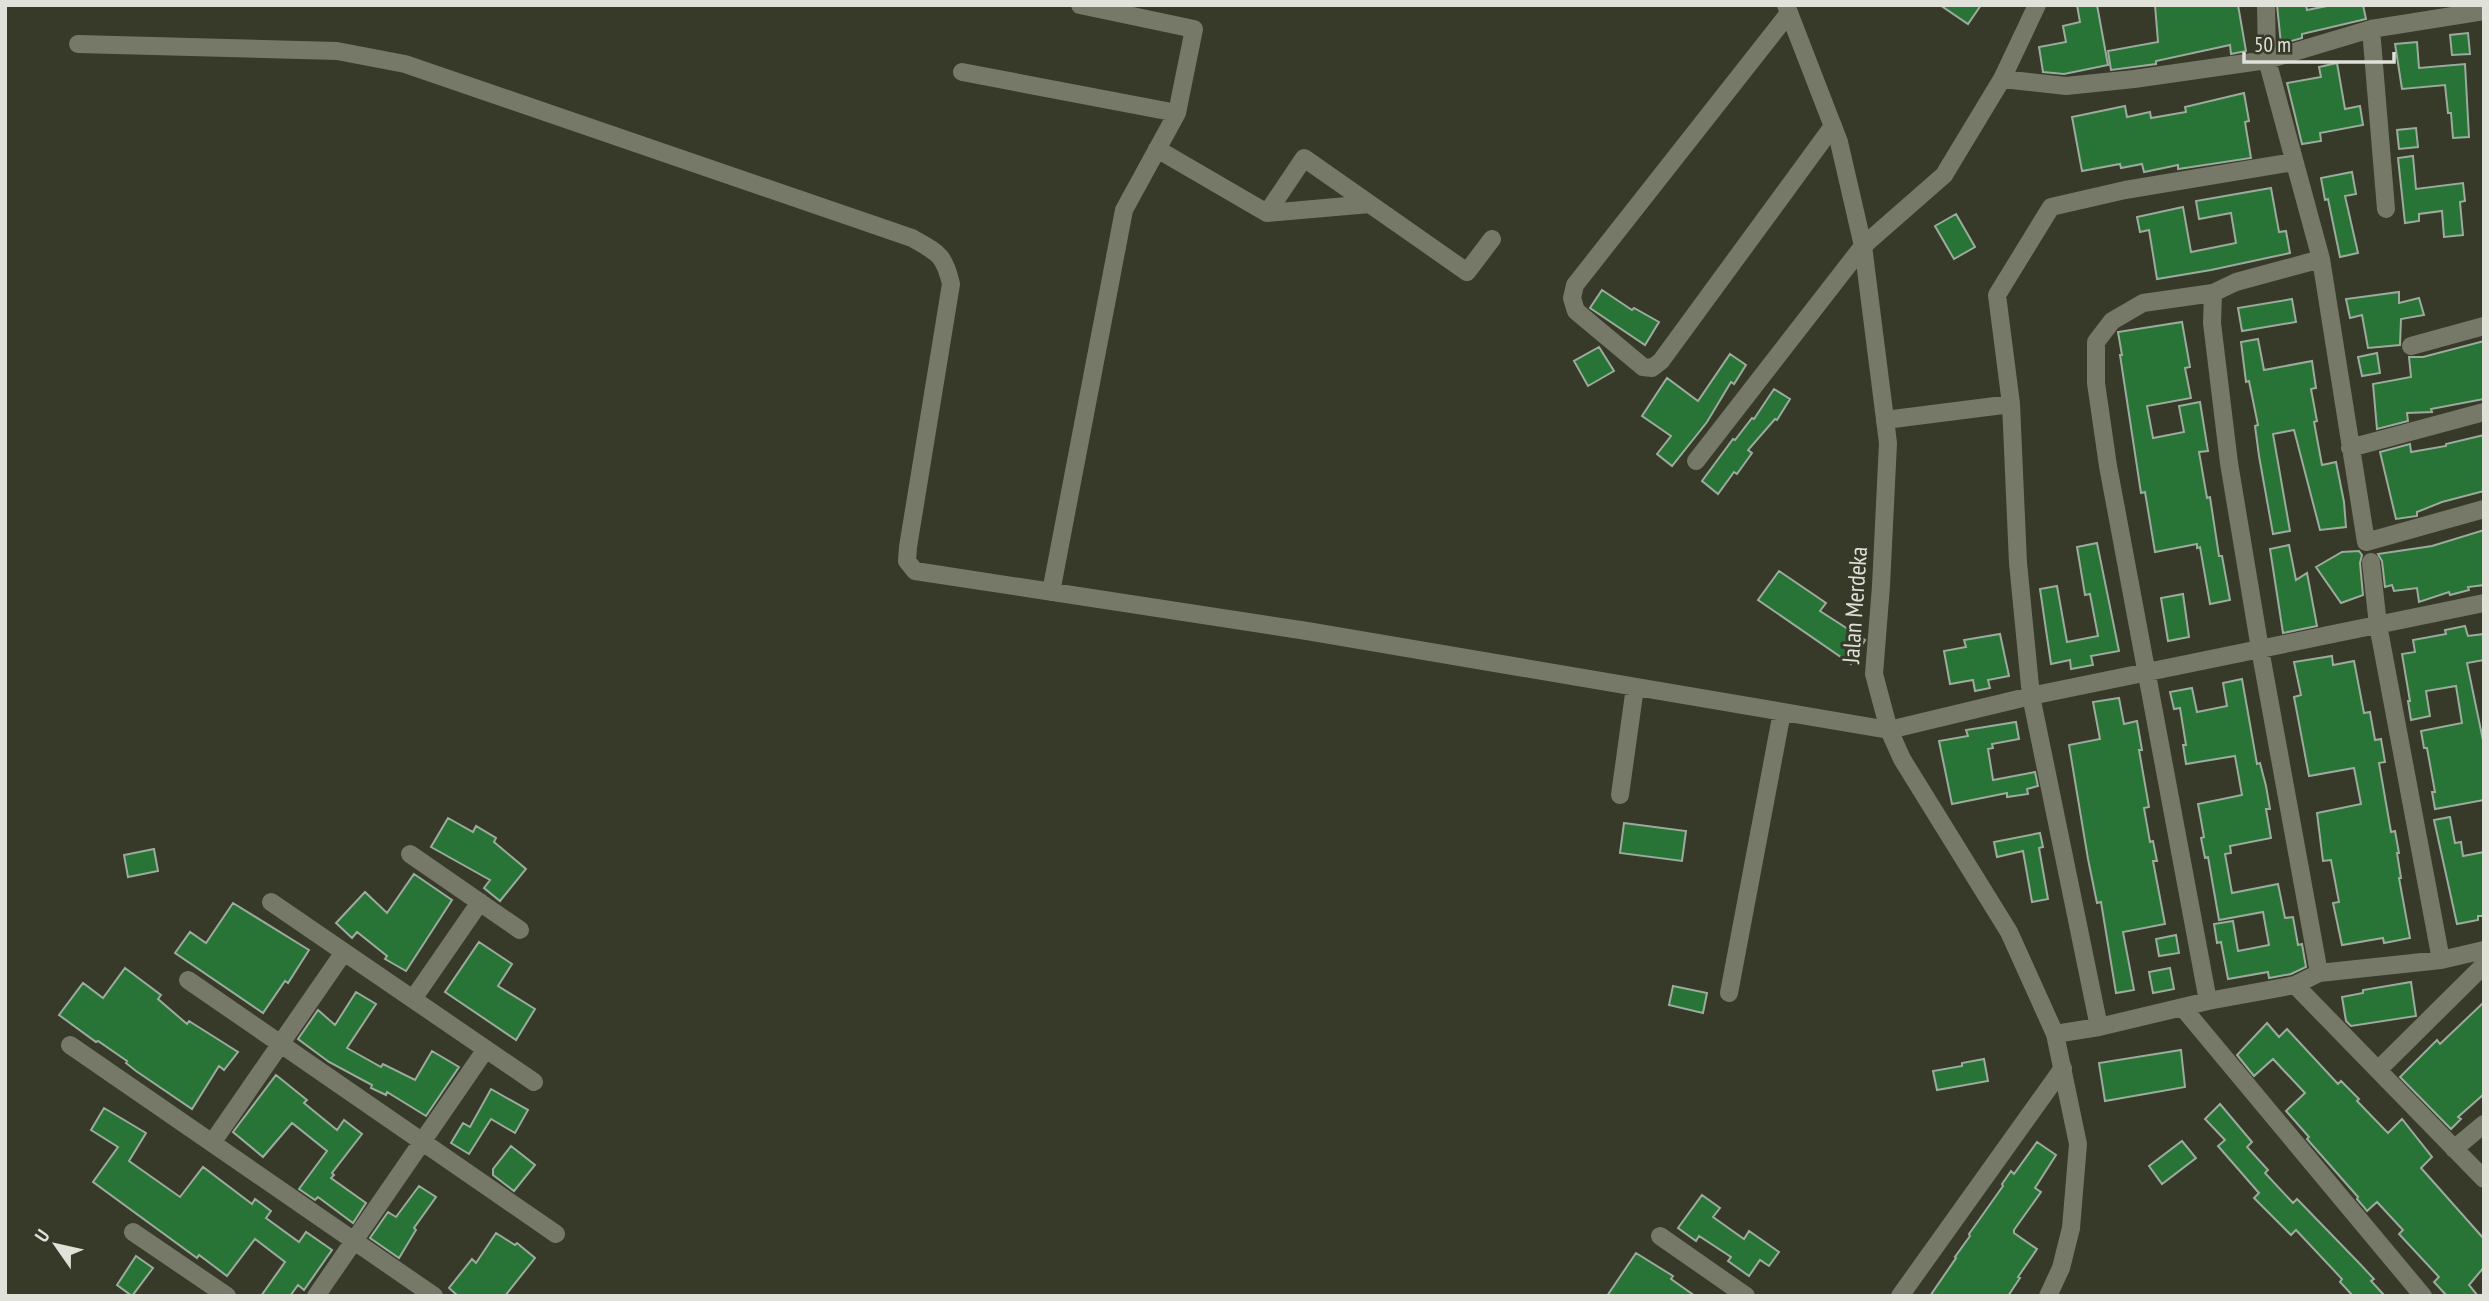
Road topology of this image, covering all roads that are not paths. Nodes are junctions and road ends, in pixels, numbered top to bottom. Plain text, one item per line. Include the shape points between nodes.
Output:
1 (1080, 5) edge
2 (2037, 5) edge
3 (2266, 5) edge
4 (1787, 9) edge
5 (2484, 11) edge
6 (2371, 29) junction
7 (78, 44) dead end
8 (2267, 60) junction
9 (962, 72) dead end
10 (2002, 79) junction
11 (1177, 113) junction
12 (1833, 126) junction
13 (1157, 149) junction
14 (2294, 162) junction
15 (1370, 204) junction
16 (2386, 209) dead end
17 (1266, 214) junction
18 (1492, 239) dead end
19 (1863, 246) junction
20 (2321, 259) junction
21 (2213, 293) junction
22 (2484, 326) edge
23 (2411, 346) dead end
24 (2011, 404) junction
25 (2484, 412) edge
26 (1885, 420) junction
27 (2350, 448) junction
28 (1696, 461) dead end
29 (2484, 509) edge
30 (2371, 562) dead end
31 (1051, 592) junction
32 (2484, 603) edge
33 (2378, 625) junction
34 (2260, 649) junction
35 (2148, 672) junction
36 (1635, 687) junction
37 (2031, 696) junction
38 (1783, 712) junction
39 (1889, 730) junction
40 (1620, 794) dead end
41 (411, 855) dead end
42 (271, 902) dead end
43 (480, 902) junction
44 (520, 930) dead end
45 (2484, 950) edge
46 (344, 952) junction
47 (2441, 960) junction
48 (2484, 965) edge
49 (2319, 973) junction
50 (188, 980) dead end
51 (2295, 985) junction
52 (1729, 993) dead end
53 (413, 999) junction
54 (2208, 1001) junction
55 (2183, 1008) junction
56 (2099, 1027) junction
57 (2055, 1034) junction
58 (281, 1044) junction
59 (70, 1045) dead end
60 (486, 1049) junction
61 (2063, 1068) junction
62 (2378, 1070) junction
63 (534, 1082) dead end
64 (2484, 1124) edge
65 (422, 1142) junction
66 (212, 1143) junction
67 (2454, 1149) junction
68 (2484, 1180) edge
69 (134, 1232) dead end
70 (556, 1234) dead end
71 (1660, 1236) dead end
72 (354, 1241) junction
73 (227, 1296) edge
74 (316, 1296) edge
75 (434, 1296) edge
76 (1746, 1296) edge
77 (1900, 1296) edge
78 (2048, 1296) edge
79 (2423, 1296) edge

1 - 11 street via 1194,29
2 - 10 street
3 - 8 street
4 - 12 street, Jalan Merdeka
4 - 12 street via 1575,285 1576,311 1643,366 1652,368
5 - 6 street
6 - 8 street
6 - 16 street
7 - 31 street via 337,51 405,64 912,237 946,263 951,284 907,561 915,571
8 - 10 street via 2066,86
8 - 14 street
9 - 11 street
10 - 19 street via 1944,175
11 - 13 street
12 - 19 street, Jalan Merdeka
13 - 17 street
13 - 31 street via 1124,210
14 - 20 street
14 - 24 street via 2050,207 1997,295
15 - 17 street
15 - 17 street via 1304,158
15 - 18 street via 1467,272
19 - 26 street, Jalan Merdeka
19 - 28 street
20 - 21 street via 2236,282
20 - 27 street
21 - 34 street via 2212,323 2228,463
21 - 35 street via 2143,303 2112,321 2096,342 2096,383 2108,466
22 - 23 street
24 - 26 street
24 - 37 street via 2018,563
25 - 27 street
26 - 39 street, Jalan Merdeka via 1888,443 1874,674
27 - 29 street via 2366,542
30 - 33 street
31 - 36 street
32 - 33 street
33 - 34 street
33 - 47 street
34 - 35 street
34 - 49 street
35 - 37 street
35 - 54 street
36 - 38 street
36 - 40 street
37 - 39 street
37 - 56 street
38 - 39 street
38 - 52 street
39 - 57 street, Jalan Merdeka via 1902,759 2009,932
41 - 43 street
42 - 46 street
43 - 44 street
43 - 53 street
45 - 47 street
46 - 53 street
46 - 58 street
47 - 49 street
48 - 62 street
49 - 51 street
50 - 58 street
51 - 54 street
51 - 62 street
53 - 60 street
54 - 55 street
55 - 56 street
55 - 79 street
56 - 57 street
57 - 61 street, Jalan Merdeka
58 - 65 street
58 - 66 street
59 - 66 street
60 - 63 street
60 - 65 street
61 - 77 street
61 - 78 street, Jalan Merdeka via 2078,1144 2075,1191 2068,1241
62 - 67 street
64 - 67 street
65 - 70 street
65 - 72 street
66 - 72 street
67 - 68 street
69 - 73 street
71 - 76 street
72 - 74 street
72 - 75 street

